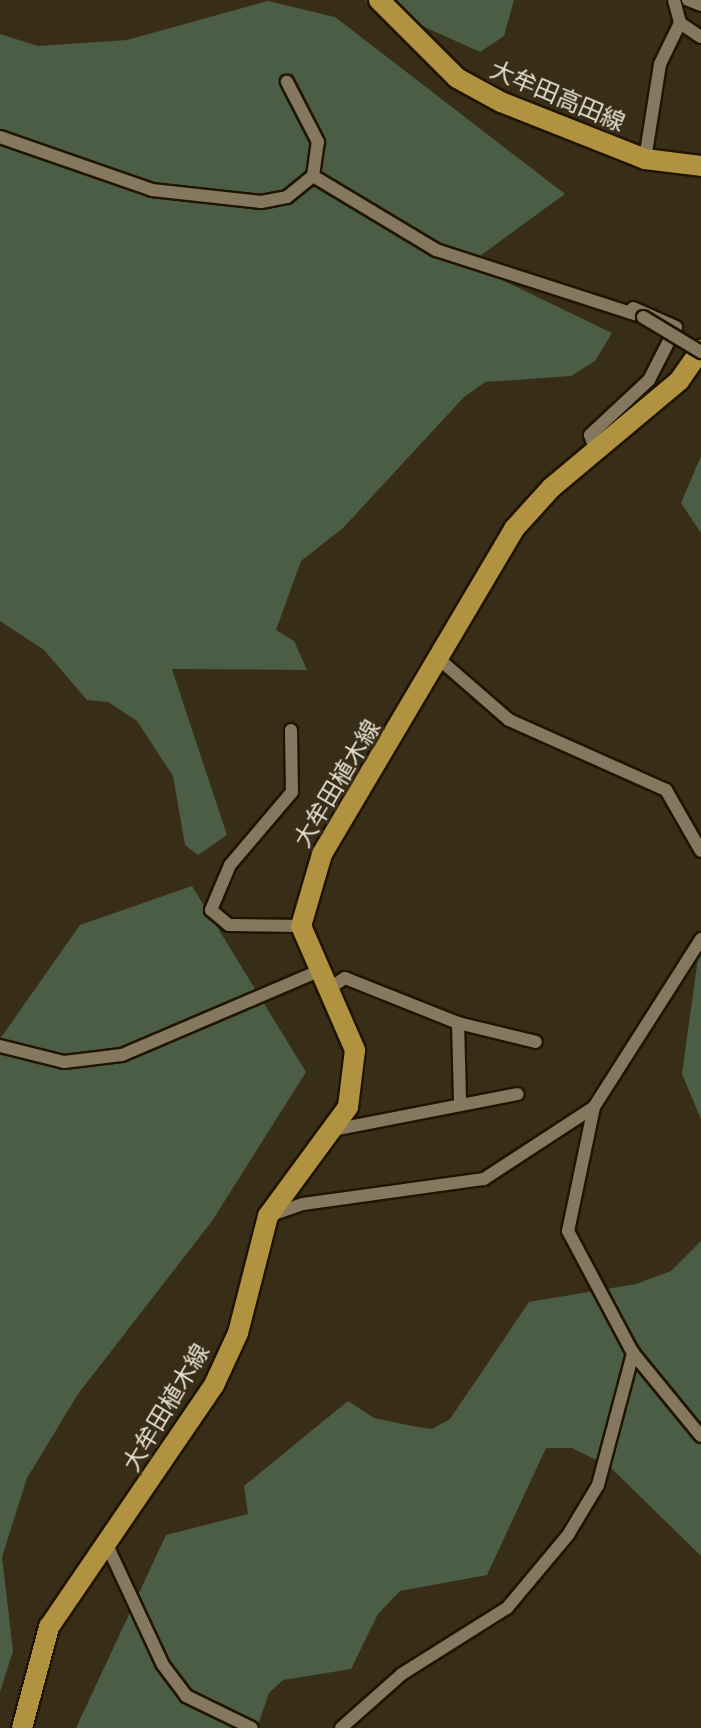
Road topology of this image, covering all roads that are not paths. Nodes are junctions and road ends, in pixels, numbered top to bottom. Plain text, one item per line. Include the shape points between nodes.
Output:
1 (379, 0) edge
2 (674, 0) edge
3 (688, 0) edge
4 (701, 5) edge
5 (680, 23) junction
6 (701, 37) edge
7 (287, 82) dead end
8 (0, 137) edge
9 (645, 159) junction
10 (701, 166) edge
11 (313, 176) junction
12 (625, 308) junction
13 (701, 351) edge
14 (596, 452) junction
15 (440, 660) junction
16 (291, 730) dead end
17 (701, 851) edge
18 (301, 926) junction
19 (701, 939) edge
20 (323, 980) junction
21 (458, 1023) junction
22 (536, 1042) dead end
23 (0, 1046) edge
24 (518, 1094) dead end
25 (460, 1102) junction
26 (594, 1107) junction
27 (333, 1130) junction
28 (268, 1216) junction
29 (633, 1353) junction
30 (701, 1436) edge
31 (107, 1545) junction
32 (22, 1728) edge
33 (252, 1728) edge
34 (341, 1728) edge

1 - 9 main road, 大牟田高田線 via 457,78
2 - 5 street
3 - 4 street
5 - 6 street
5 - 9 street via 660,64
7 - 11 street via 318,142
8 - 11 street via 97,174 198,197 261,202 287,197
9 - 10 main road, 大牟田高田線
11 - 12 street via 436,250
12 - 13 street, bridge
12 - 14 street via 648,309 676,327 649,380 590,435
13 - 14 main road, 大牟田植木線 via 679,381
14 - 15 main road, 大牟田植木線 via 514,529
15 - 17 street via 509,720 666,790
15 - 18 main road, 大牟田植木線 via 322,854
16 - 18 street via 292,792 230,865 211,910 229,925
18 - 20 main road, 大牟田植木線
19 - 26 street
20 - 21 street via 345,978
20 - 23 street via 122,1055 64,1062
20 - 27 main road, 大牟田植木線 via 355,1050 356,1079
21 - 22 street
21 - 25 street
24 - 25 street
25 - 27 street
26 - 28 street via 484,1179 303,1204
26 - 29 street via 568,1231
27 - 28 main road, 大牟田植木線
28 - 31 main road, 大牟田植木線 via 238,1333 214,1385
29 - 30 street
29 - 34 street via 598,1485 561,1544 507,1608 402,1674
31 - 32 main road, 大牟田植木線 via 49,1627
31 - 33 street via 163,1665 186,1696

